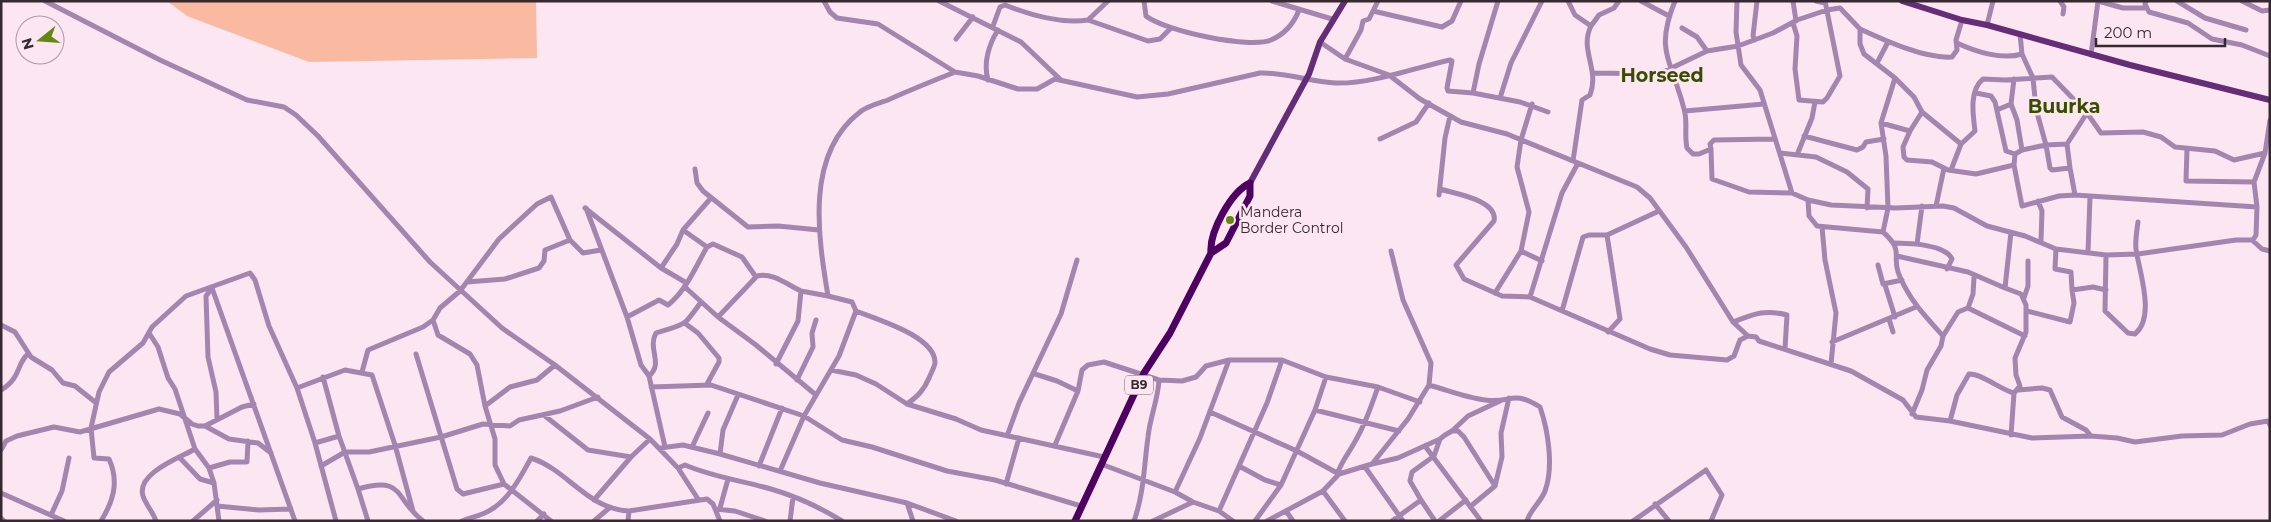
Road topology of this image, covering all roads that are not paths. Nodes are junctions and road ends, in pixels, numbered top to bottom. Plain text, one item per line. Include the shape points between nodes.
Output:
1 (45, 1) edge
2 (824, 1) edge
3 (939, 1) edge
4 (1108, 1) edge
5 (1144, 1) edge
6 (1272, 1) edge
7 (1345, 1) edge
8 (1378, 1) edge
9 (1461, 1) edge
10 (1498, 1) edge
11 (1542, 1) edge
12 (1568, 1) edge
13 (1619, 1) edge
14 (1641, 1) edge
15 (1675, 1) edge
16 (1737, 1) edge
17 (1757, 1) edge
18 (1793, 1) edge
19 (1816, 1) edge
20 (1902, 1) edge
21 (1993, 1) edge
22 (2060, 1) edge
23 (2098, 1) edge
24 (2146, 1) edge
25 (2178, 1) edge
26 (2242, 1) edge
27 (1825, 2) edge
28 (2146, 8) junction
29 (1299, 10) junction
30 (1827, 10) junction
31 (2270, 10) edge
32 (1373, 11) junction
33 (2063, 14) dead end
34 (1669, 16) junction
35 (973, 17) junction
36 (1088, 20) junction
37 (1332, 20) junction
38 (1962, 20) junction
39 (1794, 22) junction
40 (1987, 25) junction
41 (1591, 26) junction
42 (995, 28) junction
43 (1682, 28) dead end
44 (1170, 29) junction
45 (1860, 29) junction
46 (2246, 30) dead end
47 (2020, 34) junction
48 (956, 39) dead end
49 (1756, 40) junction
50 (1320, 42) junction
51 (1888, 42) junction
52 (1957, 43) junction
53 (1738, 46) junction
54 (1707, 51) junction
55 (2022, 54) junction
56 (2091, 54) junction
57 (2270, 56) edge
58 (1345, 59) junction
59 (1876, 63) junction
60 (1673, 68) junction
61 (956, 72) junction
62 (1593, 73) junction
63 (1389, 76) junction
64 (1895, 78) junction
65 (2033, 78) junction
66 (1306, 79) junction
67 (2014, 79) junction
68 (988, 80) junction
69 (1062, 81) junction
70 (1976, 92) junction
71 (1473, 93) junction
72 (1500, 98) junction
73 (2270, 100) edge
74 (1814, 102) junction
75 (1429, 103) junction
76 (1532, 104) junction
77 (1764, 104) junction
78 (2011, 104) junction
79 (1996, 110) junction
80 (1548, 112) dead end
81 (1685, 112) junction
82 (1922, 112) junction
83 (2087, 113) junction
84 (1450, 116) junction
85 (2270, 120) edge
86 (1881, 123) junction
87 (1910, 131) junction
88 (1804, 136) junction
89 (1380, 139) dead end
90 (1774, 139) junction
91 (1884, 139) junction
92 (1521, 140) junction
93 (1961, 144) junction
94 (2067, 144) junction
95 (2046, 145) junction
96 (1711, 149) junction
97 (2187, 149) junction
98 (2022, 150) junction
99 (1780, 153) junction
100 (2265, 153) junction
101 (2015, 154) junction
102 (1797, 155) junction
103 (1576, 162) junction
104 (2014, 165) junction
105 (1944, 168) junction
106 (2070, 168) junction
107 (695, 169) dead end
108 (1951, 170) junction
109 (2254, 182) junction
110 (1250, 183) junction
111 (1440, 189) junction
112 (1792, 193) junction
113 (1439, 195) dead end
114 (2075, 195) junction
115 (2090, 197) junction
116 (711, 198) junction
117 (1808, 200) junction
118 (2038, 201) junction
119 (1922, 206) junction
120 (1936, 206) junction
121 (2257, 207) junction
122 (1867, 208) junction
123 (1888, 208) junction
124 (1659, 211) junction
125 (2138, 222) dead end
126 (1822, 227) junction
127 (683, 230) junction
128 (819, 230) junction
129 (1883, 232) junction
130 (2011, 232) junction
131 (1607, 235) junction
132 (570, 240) junction
133 (2252, 240) junction
134 (2041, 241) junction
135 (1895, 243) junction
136 (1917, 244) junction
137 (707, 247) junction
138 (2056, 249) junction
139 (601, 250) junction
140 (1391, 251) dead end
141 (1521, 251) junction
142 (2270, 251) edge
143 (2088, 252) junction
144 (1211, 253) junction
145 (2138, 254) junction
146 (2106, 255) junction
147 (1898, 256) junction
148 (1077, 260) dead end
149 (1542, 261) junction
150 (2028, 261) dead end
151 (1878, 266) dead end
152 (661, 268) junction
153 (1947, 269) junction
154 (756, 277) junction
155 (1974, 277) junction
156 (1902, 280) junction
157 (467, 282) junction
158 (685, 282) junction
159 (1885, 285) junction
160 (212, 288) junction
161 (2005, 288) junction
162 (2072, 290) junction
163 (2106, 290) junction
164 (460, 291) junction
165 (800, 291) junction
166 (1495, 293) junction
167 (828, 296) junction
168 (1530, 297) junction
169 (2024, 298) junction
170 (701, 302) junction
171 (1916, 307) junction
172 (1968, 308) junction
173 (856, 311) junction
174 (1562, 311) junction
175 (2027, 311) junction
176 (718, 317) junction
177 (627, 318) junction
178 (1892, 318) junction
179 (433, 320) junction
180 (816, 320) dead end
181 (1733, 322) junction
182 (686, 324) junction
183 (1, 325) edge
184 (1608, 332) junction
185 (1893, 332) dead end
186 (149, 333) junction
187 (1748, 336) junction
188 (1943, 336) junction
189 (2025, 336) junction
190 (1832, 342) junction
191 (1785, 349) junction
192 (28, 354) junction
193 (416, 354) dead end
194 (1230, 360) junction
195 (1282, 360) junction
196 (776, 364) junction
197 (1830, 364) junction
198 (555, 365) junction
199 (831, 370) junction
200 (362, 372) junction
201 (1035, 374) junction
202 (1144, 374) junction
203 (649, 376) junction
204 (1326, 377) junction
205 (323, 378) junction
206 (797, 380) junction
207 (1159, 380) junction
208 (708, 384) junction
209 (1429, 385) junction
210 (652, 387) junction
211 (1378, 387) junction
212 (297, 388) junction
213 (1, 390) edge
214 (1078, 391) junction
215 (2016, 391) junction
216 (738, 395) junction
217 (816, 395) junction
218 (598, 398) junction
219 (1509, 398) junction
220 (1500, 401) junction
221 (96, 402) junction
222 (1420, 402) junction
223 (254, 404) junction
224 (907, 404) junction
225 (484, 406) junction
226 (782, 408) junction
227 (1315, 410) junction
228 (1210, 412) junction
229 (708, 413) dead end
230 (1912, 414) junction
231 (185, 416) junction
232 (544, 416) junction
233 (804, 416) junction
234 (217, 419) junction
235 (1950, 421) junction
236 (1364, 423) junction
237 (2270, 425) edge
238 (205, 426) junction
239 (492, 426) junction
240 (91, 428) junction
241 (1254, 431) junction
242 (1399, 431) junction
243 (1452, 431) junction
244 (2012, 435) junction
245 (339, 436) junction
246 (1007, 436) junction
247 (2090, 436) junction
248 (441, 437) junction
249 (1019, 438) junction
250 (650, 439) junction
251 (1440, 439) junction
252 (248, 440) junction
253 (316, 443) junction
254 (395, 445) junction
255 (1055, 445) junction
256 (1425, 446) junction
257 (662, 447) junction
258 (692, 447) junction
259 (196, 449) junction
260 (1, 450) edge
261 (1297, 451) junction
262 (271, 452) junction
263 (345, 452) junction
264 (720, 454) junction
265 (1434, 456) junction
266 (631, 457) junction
267 (69, 458) dead end
268 (180, 458) junction
269 (1102, 460) junction
270 (1372, 464) junction
271 (321, 466) junction
272 (759, 466) junction
273 (1239, 466) junction
274 (1365, 467) junction
275 (209, 468) junction
276 (678, 468) junction
277 (780, 471) junction
278 (1339, 473) junction
279 (728, 479) junction
280 (1143, 480) junction
281 (214, 483) junction
282 (504, 484) junction
283 (1006, 484) junction
284 (1281, 485) junction
285 (1495, 486) junction
286 (358, 489) junction
287 (511, 490) junction
288 (1323, 491) junction
289 (1175, 492) junction
290 (1, 493) edge
291 (793, 497) junction
292 (698, 499) junction
293 (217, 500) junction
294 (594, 500) junction
295 (1421, 500) junction
296 (1466, 500) junction
297 (1193, 502) junction
298 (907, 503) junction
299 (1656, 504) junction
300 (217, 506) junction
301 (1081, 506) junction
302 (1472, 506) junction
303 (608, 508) junction
304 (718, 508) junction
305 (292, 509) junction
306 (413, 511) junction
307 (629, 511) junction
308 (1218, 511) junction
309 (1286, 511) junction
310 (544, 514) junction
311 (51, 515) junction
312 (1, 518) edge
313 (474, 518) edge
314 (1401, 518) edge
315 (4, 521) edge
316 (64, 521) edge
317 (101, 521) edge
318 (156, 521) edge
319 (193, 521) edge
320 (219, 521) edge
321 (295, 521) edge
322 (336, 521) edge
323 (368, 521) edge
324 (423, 521) edge
325 (462, 521) edge
326 (537, 521) edge
327 (551, 521) edge
328 (594, 521) edge
329 (628, 521) edge
330 (720, 521) edge
331 (765, 521) edge
332 (790, 521) edge
333 (842, 521) edge
334 (913, 521) edge
335 (956, 521) edge
336 (1075, 521) edge
337 (1134, 521) edge
338 (1153, 521) edge
339 (1233, 521) edge
340 (1255, 521) edge
341 (1267, 521) edge
342 (1293, 521) edge
343 (1345, 521) edge
344 (1392, 521) edge
345 (1437, 521) edge
346 (1481, 521) edge
347 (1528, 521) edge
348 (1633, 521) edge
349 (1668, 521) edge
350 (1711, 521) edge

1 - 164 street via 247,100 284,107 296,115
2 - 61 street via 837,18 878,24
3 - 35 street
4 - 36 street
5 - 44 street via 1146,16
6 - 29 street
7 - 37 main road
8 - 32 street
9 - 32 street via 1452,21 1442,27
10 - 71 street
11 - 72 street via 1511,63
12 - 41 street via 1575,16
13 - 41 street via 1614,8 1599,15
14 - 34 street
15 - 34 street
16 - 53 street
17 - 49 street via 1753,36
18 - 39 street
19 - 27 street
20 - 38 main road
21 - 40 street
22 - 33 street via 2064,7
23 - 28 street via 2123,8
23 - 56 street
24 - 28 street
25 - 46 street via 2205,18
26 - 31 street via 2262,11
27 - 30 street
28 - 57 street via 2148,12 2188,23 2212,39 2242,45
29 - 37 street
29 - 44 street via 1293,24 1269,41 1225,40
30 - 39 street
30 - 45 street via 1840,8
30 - 74 street via 1840,76 1827,98 1823,102
32 - 58 street via 1369,19 1363,21
34 - 60 street via 1664,44 1665,55
35 - 42 street
35 - 48 street
36 - 42 street via 1040,16 1005,5 1000,7
36 - 44 street via 1148,41 1160,39
37 - 50 main road
38 - 40 main road
38 - 52 street
39 - 49 street
39 - 74 street via 1799,100
40 - 47 main road
41 - 62 street via 1586,42
42 - 68 street via 986,66
42 - 69 street via 1021,42
43 - 54 street via 1697,37
45 - 51 street
45 - 59 street via 1862,51
47 - 55 street
47 - 56 main road
49 - 53 street
50 - 58 street
50 - 66 main road
51 - 52 street via 1945,58 1952,57
51 - 59 street
52 - 55 street via 2005,56
53 - 54 street
53 - 77 street via 1741,65 1758,86
54 - 60 street
55 - 65 street
56 - 73 main road
58 - 63 street
59 - 64 street
60 - 62 street via 1653,74
60 - 81 street
61 - 68 street
61 - 128 street via 861,111 848,123 832,145 825,164
62 - 103 street via 1590,95 1582,100
63 - 66 street via 1353,83
63 - 71 street via 1452,61 1447,90
63 - 75 street
64 - 82 street via 1914,97
64 - 86 street
65 - 67 street
65 - 83 street via 2052,77
65 - 95 street via 2036,109
66 - 69 street via 1272,72 1260,73 1168,94 1138,97
66 - 110 main road
67 - 70 street via 1983,78
67 - 78 street
68 - 69 street via 1018,89 1037,90 1055,79
70 - 79 street via 1991,96
70 - 93 street via 1972,112 1976,131
71 - 72 street
72 - 76 street
74 - 88 street via 1812,118
75 - 84 street
75 - 89 street via 1416,122
76 - 80 street
76 - 92 street
77 - 81 street
77 - 90 street
78 - 79 street
78 - 98 street
79 - 101 street via 2006,151
81 - 96 street via 1687,148 1693,154
82 - 87 street
82 - 93 street
83 - 94 street
83 - 97 street via 2101,133 2143,132 2161,138 2175,148
84 - 92 street
84 - 111 street
85 - 100 street
86 - 87 street
86 - 91 street
87 - 105 street via 1903,146 1905,159 1932,162
88 - 91 street via 1857,150 1867,142
88 - 102 street
90 - 96 street via 1714,140 1710,144
90 - 99 street
91 - 123 street
92 - 103 street
92 - 141 street via 1517,167 1529,212
93 - 108 street
94 - 95 street
94 - 106 street
95 - 98 street
95 - 106 street via 2052,170
96 - 112 street via 1712,179 1749,192
97 - 100 street via 2215,151 2234,160
97 - 109 street via 2186,180
98 - 101 street
99 - 102 street
99 - 112 street
100 - 109 street
101 - 104 street
102 - 122 street via 1816,157 1863,184 1869,194
103 - 124 street via 1638,188
103 - 149 street via 1562,193
104 - 108 street via 1976,174
104 - 118 street via 2022,206
105 - 108 street
105 - 120 street
106 - 114 street
107 - 116 street via 700,187
109 - 121 street
110 - 144 highway, B9 via 1250,196 1226,243
110 - 144 highway, B9 via 1238,189 1211,240
111 - 113 street
111 - 166 street via 1492,207 1494,221 1456,265 1464,279
112 - 117 street
114 - 115 street
114 - 118 street
115 - 121 street
115 - 143 street
116 - 127 street
116 - 128 street via 748,227
117 - 122 street
117 - 126 street via 1808,216 1814,224
118 - 134 street via 2042,211
119 - 120 street
119 - 123 street
119 - 136 street
120 - 130 street via 1954,208 1987,226
121 - 133 street via 2256,235
122 - 123 street
123 - 129 street
124 - 131 street
124 - 181 street
125 - 145 street
126 - 129 street
126 - 190 street via 1836,314
127 - 137 street
127 - 152 street
128 - 167 street
129 - 135 street
130 - 134 street
130 - 161 street
131 - 174 street via 1583,237
131 - 184 street via 1620,319
132 - 139 street via 583,253
132 - 157 street via 545,250 544,261 539,268 505,279
132 - 157 street via 551,197 537,204 499,239
133 - 142 street
133 - 145 street
134 - 138 street
135 - 136 street
135 - 147 street
136 - 153 street via 1937,248 1950,255 1952,259
137 - 154 street via 715,244 742,257
137 - 158 street
138 - 143 street
138 - 162 street via 2055,270 2071,272
139 - 152 street via 585,208
139 - 177 street
140 - 209 street via 1403,300 1431,363
141 - 149 street
141 - 166 street
143 - 146 street
144 - 202 highway, B9 via 1170,333
145 - 146 street
145 - 163 street via 2144,282 2145,313 2141,330 2136,334 2128,333 2105,311
146 - 163 street
147 - 153 street
147 - 156 street
148 - 201 street via 1061,314
149 - 168 street
150 - 169 street via 2028,286
151 - 159 street
152 - 158 street
153 - 155 street via 1968,272
154 - 165 street via 774,278
154 - 176 street
155 - 161 street
155 - 172 street
156 - 159 street
156 - 171 street
157 - 164 street
158 - 170 street via 686,288
158 - 177 street via 681,293 668,305 659,300
159 - 178 street
160 - 186 street via 186,296
160 - 212 street via 250,274
160 - 223 street
160 - 234 street via 206,296 208,357 216,392
161 - 169 street
162 - 163 street via 2093,287
162 - 175 street via 2074,303 2070,322
164 - 179 street via 440,308
164 - 198 street via 502,328
165 - 167 street
165 - 196 street via 798,321
166 - 168 street
167 - 173 street via 852,302
168 - 174 street
169 - 175 street
170 - 176 street
170 - 182 street
171 - 178 street
171 - 188 street
172 - 188 street via 1958,312
172 - 189 street
173 - 199 street
173 - 224 street via 910,334 932,353 935,363 927,383 918,397
174 - 184 street
175 - 189 street
176 - 196 street
177 - 203 street via 640,365
178 - 185 street
178 - 190 street
179 - 200 street via 368,350
179 - 225 street via 438,336 473,358
180 - 206 street via 812,333 813,347
181 - 187 street
181 - 191 street via 1759,312 1787,315
182 - 203 street via 656,333 652,341 657,362
182 - 208 street via 703,338 720,360
183 - 192 street via 15,332
184 - 187 street via 1670,355 1721,361 1734,356 1740,340
186 - 221 street via 143,343 104,378
186 - 231 street via 158,347
187 - 191 street
188 - 230 street
189 - 215 street via 2015,358 2020,386
190 - 197 street
191 - 197 street
192 - 213 street via 23,358 15,379
192 - 221 street via 52,370 63,383 75,386
193 - 248 street
194 - 195 street
194 - 207 street via 1206,366 1196,377 1182,381
194 - 228 street
195 - 204 street
195 - 241 street
196 - 206 street
197 - 230 street via 1851,371 1896,395
198 - 218 street
198 - 225 street via 537,380 510,387
199 - 217 street
199 - 224 street via 856,375
200 - 205 street via 345,370
200 - 254 street via 372,375 375,381
201 - 214 street
201 - 246 street via 1019,403
202 - 207 street
202 - 214 street via 1104,362 1088,365 1082,370
202 - 269 highway, B9
203 - 210 street
204 - 211 street
204 - 227 street
205 - 212 street
205 - 245 street
206 - 217 street
207 - 280 street
208 - 210 street
208 - 216 street
209 - 220 street via 1484,400
209 - 222 street
210 - 257 street
211 - 222 street
211 - 236 street
212 - 253 street
214 - 255 street
215 - 235 street via 1994,386 1969,374 1957,395
215 - 244 street
215 - 247 street via 2050,390 2062,417 2086,430
216 - 226 street
216 - 264 street via 723,430
217 - 233 street
218 - 232 street
218 - 250 street
219 - 220 street
219 - 285 street
219 - 347 street via 1519,396 1540,406 1550,447 1546,490
220 - 243 street via 1468,416
221 - 240 street
222 - 242 street
223 - 234 street
223 - 262 street
224 - 246 street
225 - 239 street
226 - 233 street
226 - 272 street
227 - 236 street
227 - 261 street
228 - 241 street
228 - 289 street
229 - 258 street
230 - 235 street via 1916,418
231 - 238 street via 192,424
231 - 240 street via 159,409
231 - 259 street
232 - 239 street via 519,420 510,426
232 - 266 street via 588,450
233 - 277 street
233 - 283 street via 842,440
234 - 238 street
235 - 244 street
236 - 242 street
236 - 278 street via 1344,457
237 - 247 street via 2268,421 2222,435 2135,442
238 - 252 street via 229,439
239 - 248 street via 483,424
239 - 282 street via 495,464
240 - 260 street via 77,432 54,427 26,433 6,441
240 - 317 street via 94,458 109,459 116,478
241 - 261 street
241 - 273 street
242 - 270 street
243 - 251 street
243 - 285 street via 1464,436
244 - 247 street via 2032,438
245 - 253 street
245 - 263 street
246 - 249 street
248 - 254 street
248 - 282 street via 457,489 463,494
249 - 255 street
249 - 283 street
250 - 257 street
250 - 266 street
251 - 256 street
251 - 265 street
252 - 262 street
252 - 275 street via 248,462 230,462
253 - 271 street
254 - 263 street via 369,452
254 - 306 street
255 - 269 street
256 - 265 street
256 - 270 street via 1398,458
257 - 258 street
257 - 276 street
258 - 264 street
259 - 268 street
259 - 275 street
261 - 278 street
261 - 284 street
262 - 305 street
263 - 271 street
263 - 286 street
264 - 272 street
265 - 295 street via 1410,477 1411,485
265 - 296 street
266 - 294 street
267 - 311 street via 62,491
268 - 281 street via 200,479
268 - 318 street via 158,468 144,481 142,494
269 - 280 street
269 - 301 highway, B9
270 - 274 street
271 - 322 street
272 - 277 street
273 - 284 street
273 - 308 street
274 - 278 street
274 - 314 street
275 - 281 street
276 - 279 street via 685,465
276 - 292 street
277 - 298 street via 884,500
278 - 288 street
279 - 291 street
279 - 304 street
280 - 289 street
280 - 337 street
281 - 293 street
282 - 287 street
283 - 301 street
284 - 340 street
285 - 302 street
286 - 306 street via 380,484 389,486
286 - 323 street
287 - 294 street via 531,458
287 - 310 street
287 - 313 street via 491,510
288 - 309 street
288 - 343 street
289 - 297 street
290 - 311 street
291 - 332 street
291 - 333 street
292 - 304 street via 709,499
292 - 307 street
293 - 300 street
293 - 319 street
294 - 303 street
295 - 314 street
295 - 345 street
296 - 302 street
296 - 345 street
297 - 308 street
297 - 338 street
298 - 334 street
298 - 335 street
299 - 348 street
299 - 349 street
299 - 350 street via 1706,470 1722,495
300 - 305 street
300 - 320 street
301 - 336 highway, B9
302 - 346 street
303 - 307 street
303 - 328 street
304 - 330 street
304 - 331 street
305 - 321 street
306 - 324 street
307 - 329 street
308 - 339 street
309 - 341 street
309 - 342 street
310 - 326 street
310 - 327 street
311 - 316 street
312 - 315 street
313 - 325 street
314 - 344 street

